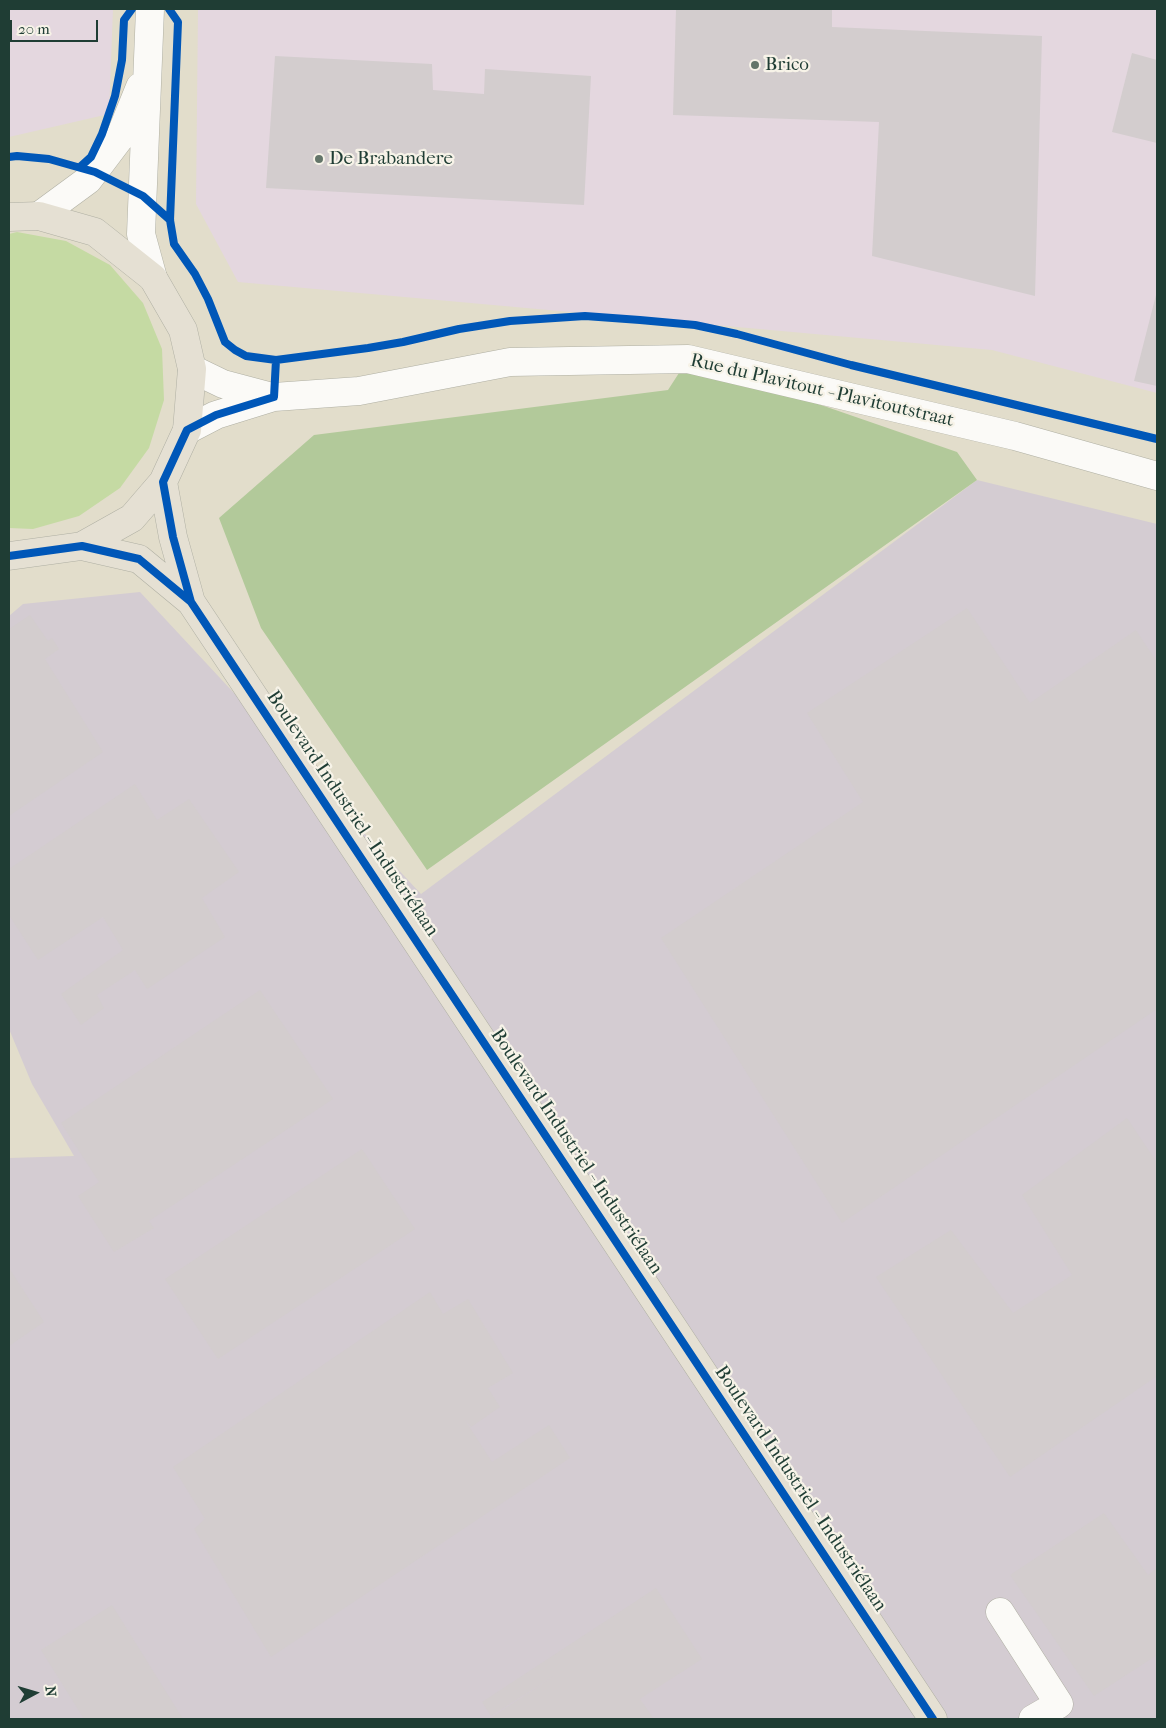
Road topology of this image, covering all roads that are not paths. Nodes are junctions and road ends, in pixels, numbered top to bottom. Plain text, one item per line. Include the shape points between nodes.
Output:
1 (150, 9) edge
2 (148, 67) junction
3 (39, 216) junction
4 (9, 217) edge
5 (154, 278) junction
6 (192, 369) junction
7 (274, 397) junction
8 (187, 430) junction
9 (1157, 476) edge
10 (163, 482) junction
11 (82, 546) junction
12 (9, 556) edge
13 (191, 602) junction
14 (1000, 1612) dead end
15 (933, 1719) edge
16 (1033, 1719) edge

1 - 2 street
2 - 3 street via 119,139 88,180
2 - 5 street via 141,234
3 - 4 main road, Boulevard Industriel - Industriélaan
3 - 5 main road, Boulevard Industriel - Industriélaan via 95,232
5 - 6 main road, Boulevard Industriel - Industriélaan via 183,330
6 - 7 street, Rue du Plavitout - Plavitoutstraat via 222,384
6 - 8 main road, Boulevard Industriel - Industriélaan
7 - 8 street, Rue du Plavitout - Plavitoutstraat via 216,415
7 - 9 street, Rue du Plavitout - Plavitoutstraat via 359,390 510,362 688,359 1015,436
8 - 10 main road, Boulevard Industriel - Industriélaan
10 - 11 main road, Boulevard Industriel - Industriélaan via 132,518
10 - 13 main road, Boulevard Industriel - Industriélaan via 173,538
11 - 12 main road, Boulevard Industriel - Industriélaan
11 - 13 main road, Boulevard Industriel - Industriélaan via 139,559
13 - 15 main road, Boulevard Industriel - Industriélaan
14 - 16 street via 1058,1704

